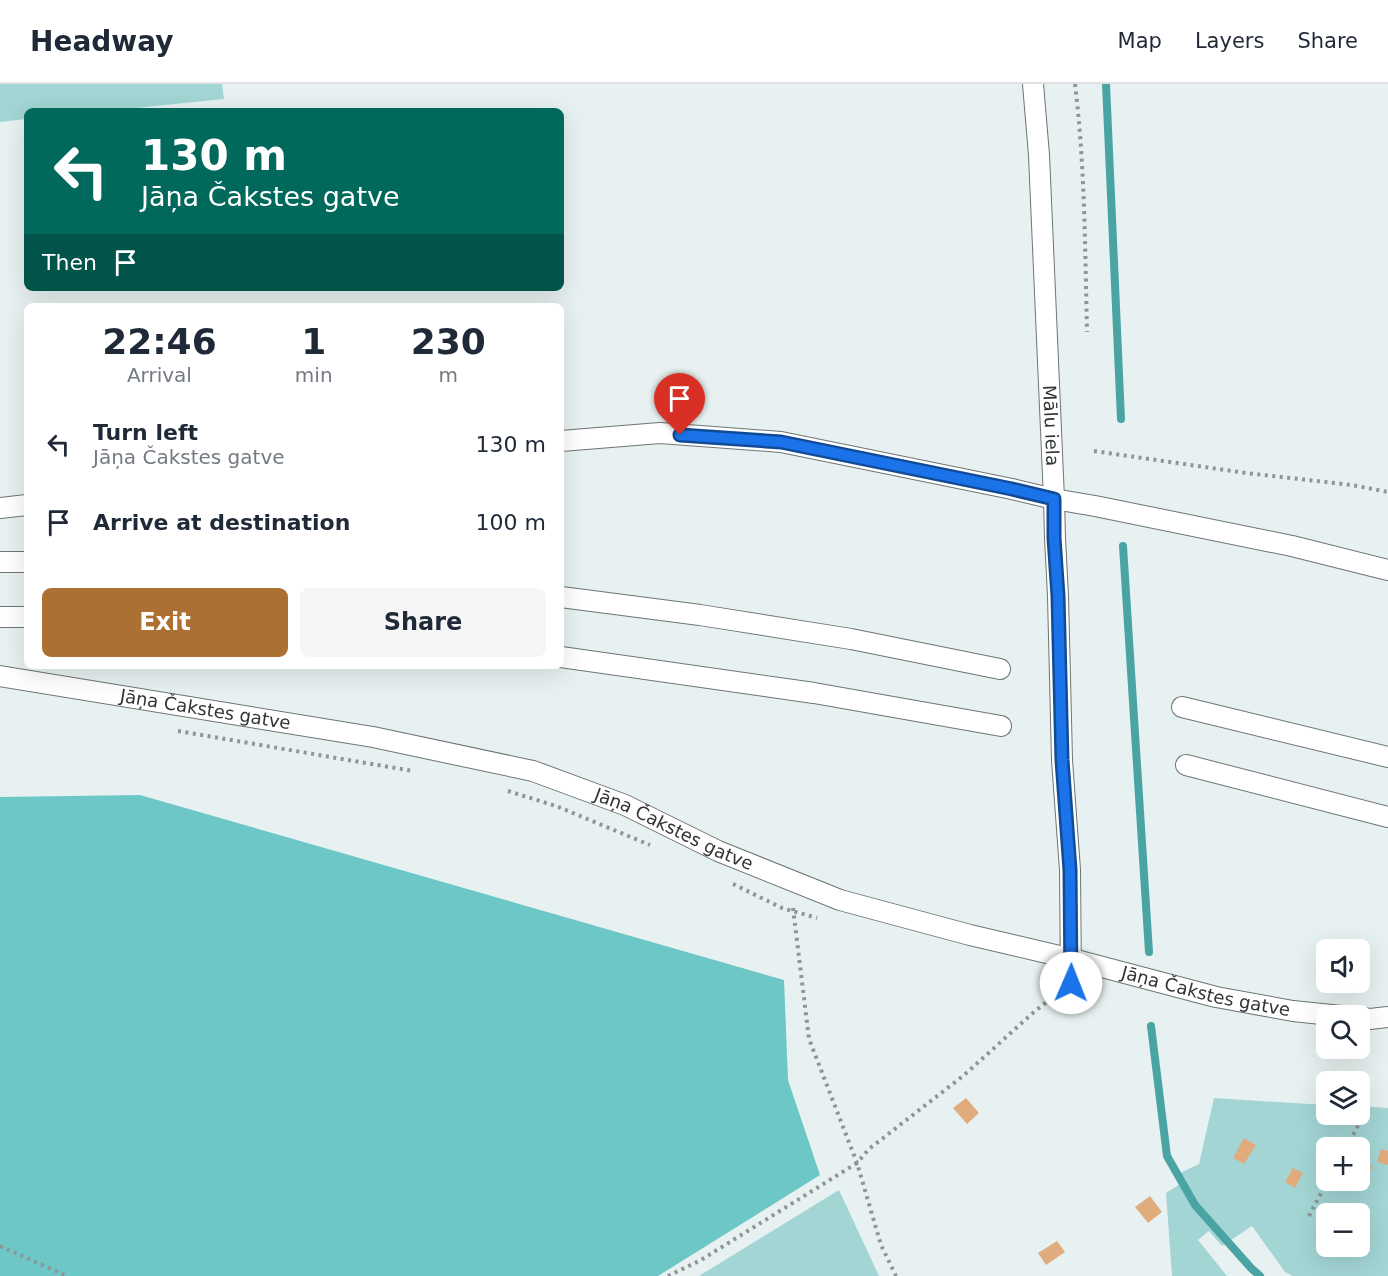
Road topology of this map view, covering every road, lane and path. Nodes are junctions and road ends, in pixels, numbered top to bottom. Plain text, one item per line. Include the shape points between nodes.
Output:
1 (1033, 84) edge
2 (1075, 84) edge
3 (1087, 332) dead end
4 (564, 441) edge
5 (1094, 451) dead end
6 (1388, 492) edge
7 (1054, 499) junction
8 (24, 505) edge
9 (0, 508) edge
10 (0, 562) edge
11 (24, 562) edge
12 (1388, 570) edge
13 (564, 597) edge
14 (0, 616) edge
15 (24, 618) edge
16 (564, 657) edge
17 (1000, 669) dead end
18 (0, 676) edge
19 (1182, 707) dead end
20 (1001, 726) dead end
21 (175, 730) dead end
22 (1388, 757) edge
23 (1186, 765) dead end
24 (419, 772) dead end
25 (505, 790) dead end
26 (1388, 818) edge
27 (650, 845) dead end
28 (792, 881) junction
29 (732, 883) dead end
30 (782, 908) dead end
31 (1072, 959) junction
32 (1071, 983) joint
33 (1316, 1013) edge
34 (1388, 1017) edge
35 (1370, 1018) edge
36 (857, 1163) junction
37 (1322, 1191) edge
38 (1309, 1216) dead end
39 (0, 1246) edge
40 (67, 1276) edge
41 (668, 1276) edge
42 (896, 1276) edge

1 - 7 street, Mālu iela via 1040,155
2 - 3 path via 1083,179
4 - 7 street via 660,433 781,442
5 - 6 path
7 - 12 street via 1292,546
7 - 31 street, Mālu iela
8 - 9 street
10 - 11 street
13 - 17 street via 839,637
14 - 15 street
16 - 20 street via 814,693
18 - 28 street, Jāņa Čakstes gatve via 373,737 533,771 625,805 718,851
19 - 22 street
21 - 24 path
23 - 26 street
25 - 27 path via 556,806
28 - 31 street, Jāņa Čakstes gatve via 840,900
28 - 36 path via 809,1039
29 - 30 path
31 - 32 street, Mālu iela
31 - 33 street, Jāņa Čakstes gatve via 1216,997
32 - 36 path
34 - 35 street
36 - 41 path via 701,1260
36 - 42 path via 881,1245
37 - 38 path
39 - 40 path

